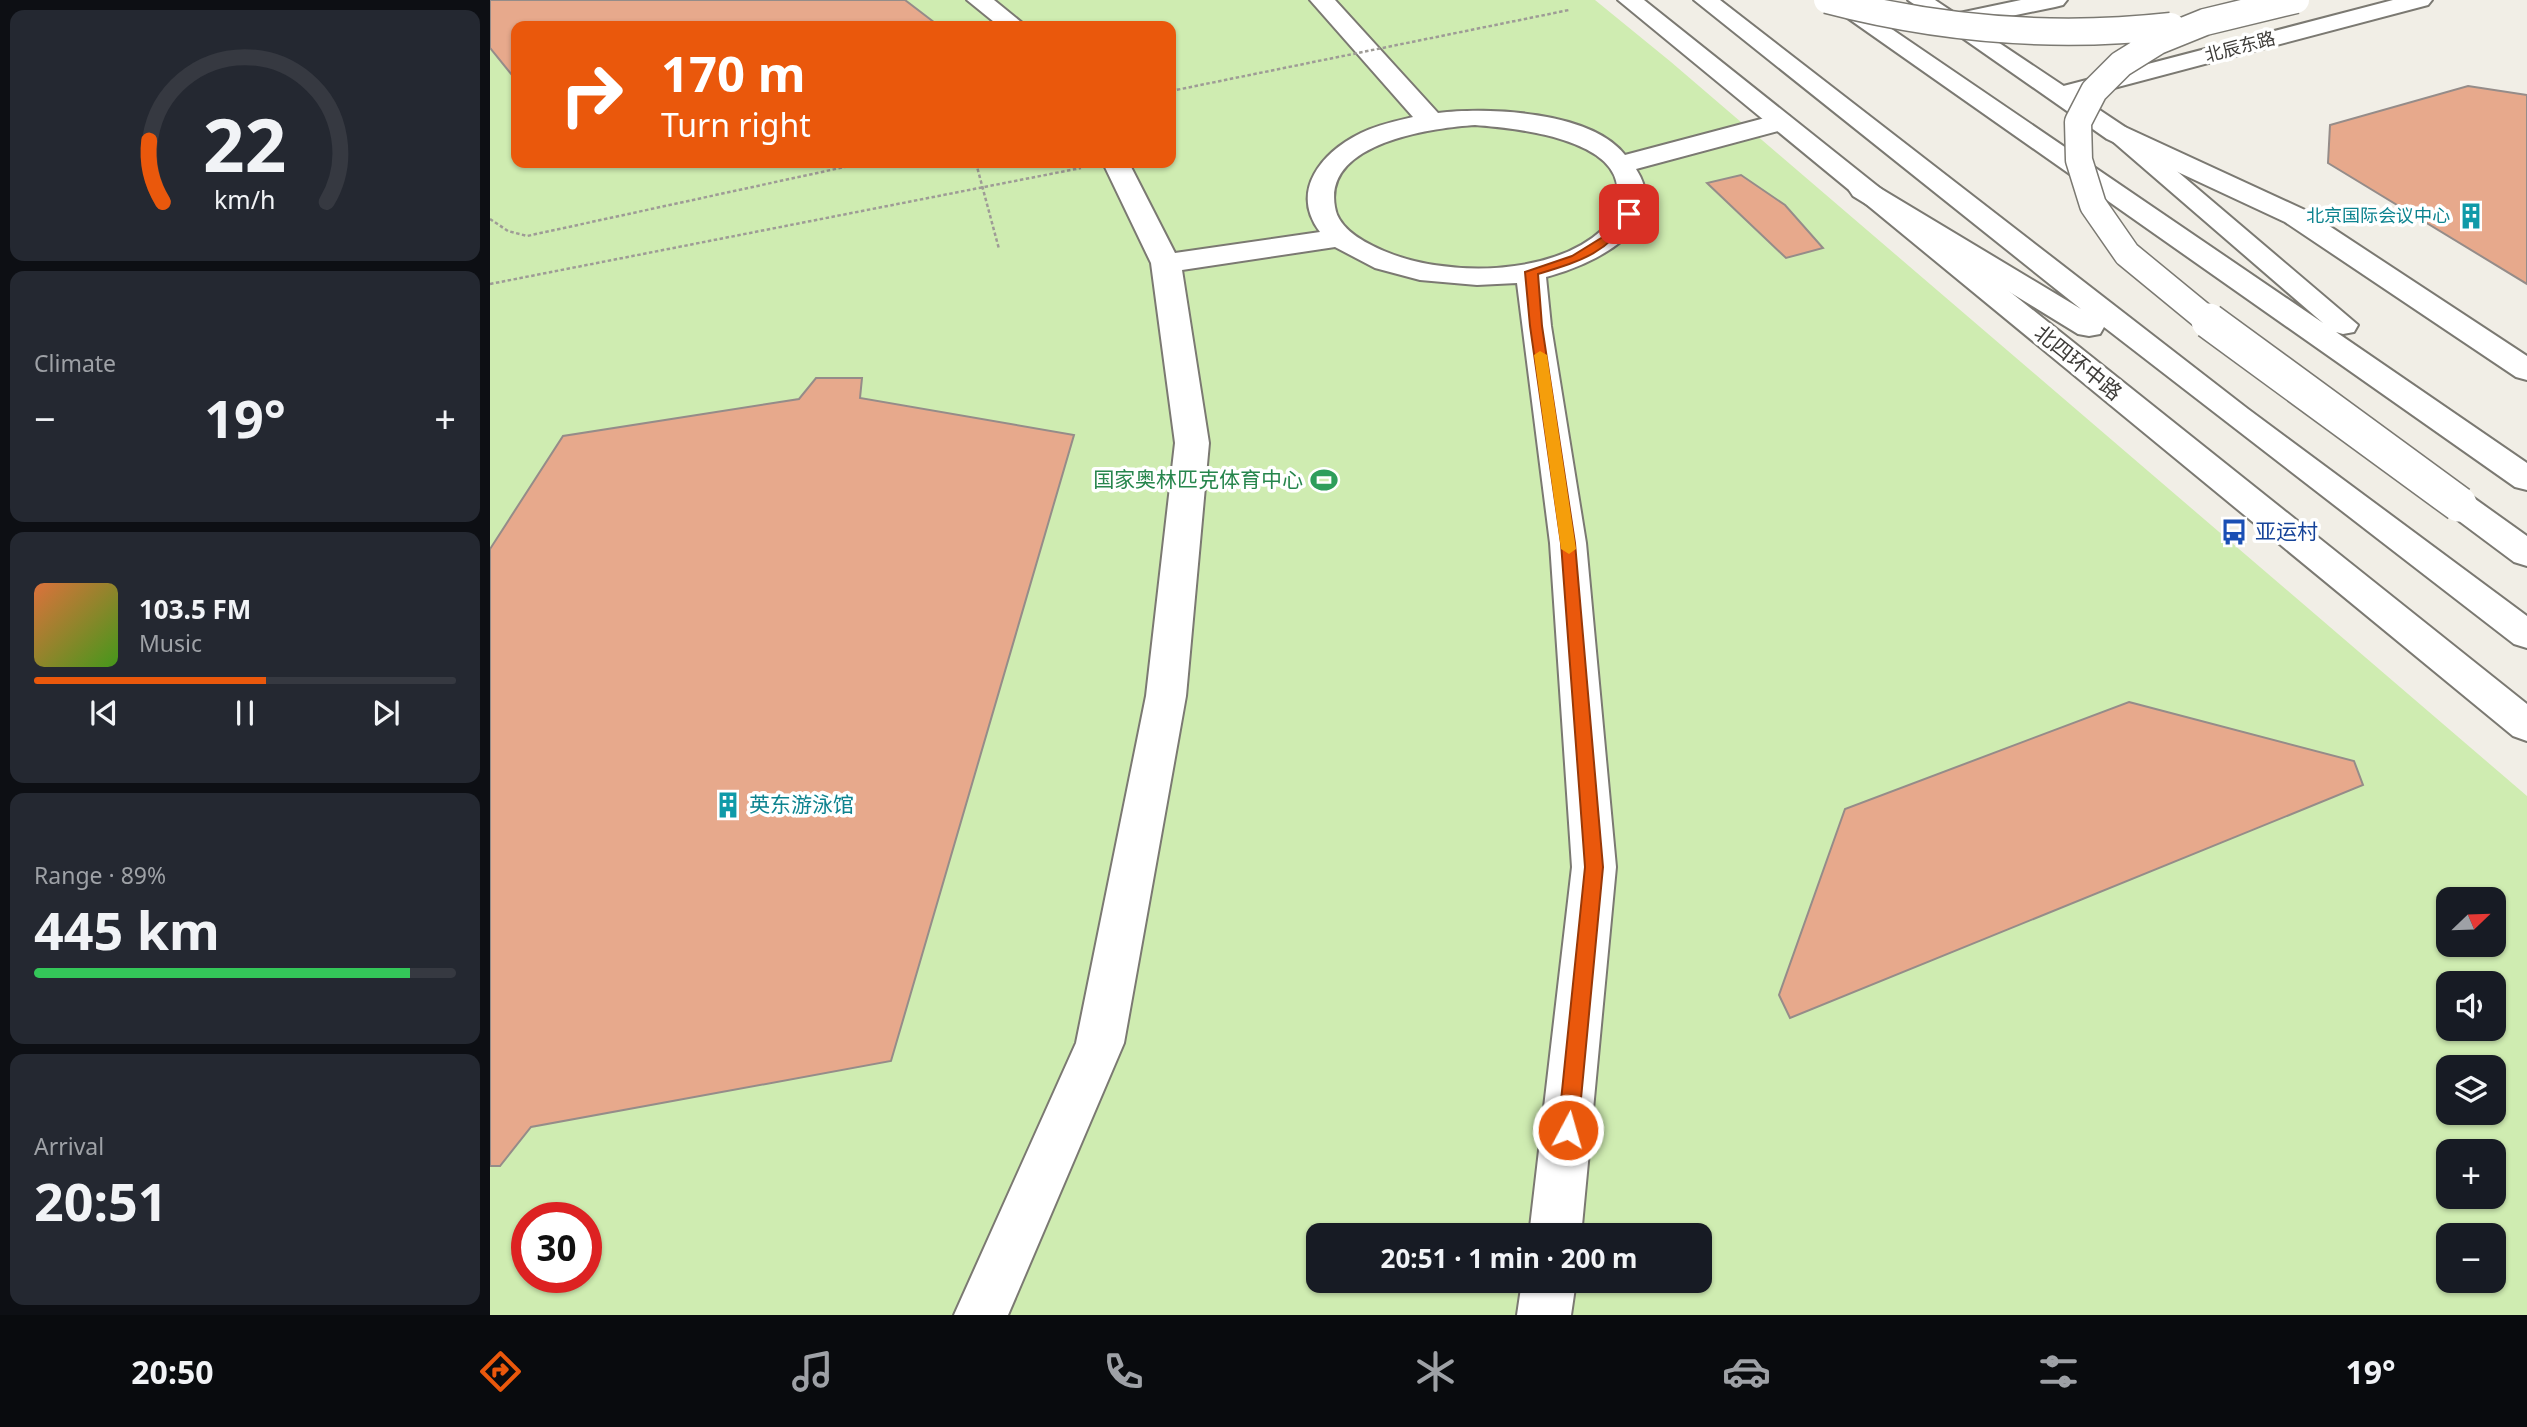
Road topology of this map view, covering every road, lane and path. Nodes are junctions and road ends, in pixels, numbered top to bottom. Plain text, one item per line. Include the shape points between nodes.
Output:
1 (979, 0) edge
2 (1322, 0) edge
3 (1630, 0) edge
4 (1706, 0) edge
5 (1827, 0) edge
6 (1834, 0) edge
7 (1920, 0) edge
8 (2055, 0) edge
9 (2296, 0) edge
10 (2420, 0) edge
11 (1569, 10) dead end
12 (1007, 21) edge
13 (1953, 21) junction
14 (2205, 22) junction
15 (1176, 91) edge
16 (2060, 94) junction
17 (1431, 121) junction
18 (1780, 122) junction
19 (2116, 133) junction
20 (1620, 165) junction
21 (840, 168) edge
22 (977, 168) edge
23 (1084, 168) edge
24 (1107, 168) edge
25 (1863, 190) junction
26 (490, 219) edge
27 (1340, 237) junction
28 (999, 249) dead end
29 (1166, 263) junction
30 (1531, 272) junction
31 (490, 284) edge
32 (2527, 370) edge
33 (2236, 416) junction
34 (2521, 475) edge
35 (2527, 554) edge
36 (2527, 635) edge
37 (2527, 726) edge
38 (1556, 1223) edge
39 (1547, 1293) edge
40 (981, 1315) edge
41 (1544, 1315) edge

1 - 12 main road
2 - 17 main road
3 - 18 main road, 北四环中路
4 - 33 main road
5 - 14 main road, bridge via 1983,32 2133,32
6 - 34 main road
7 - 13 main road
8 - 13 main road
9 - 14 main road, bridge
10 - 16 main road, 北辰东路
11 - 15 path, bridge
13 - 16 main road
14 - 35 main road, bridge via 2140,52 2094,91 2078,122 2079,160 2093,205 2127,254 2192,309
16 - 19 main road
17 - 20 main road via 1475,117 1520,120 1562,130 1596,145
17 - 27 main road via 1356,146 1332,167 1320,190 1322,214
18 - 20 main road
18 - 25 main road, 北四环中路
19 - 32 main road via 2295,216
19 - 34 main road
20 - 30 main road via 1633,189 1629,214 1610,238 1576,258
21 - 26 path via 527,236
22 - 28 path, bridge
23 - 31 path
24 - 29 main road
25 - 33 main road
25 - 37 main road, 北四环中路
27 - 29 main road
27 - 30 main road via 1374,259 1422,273 1477,277
29 - 40 main road via 1192,443 1166,696 1100,1043
30 - 38 main road via 1568,543 1594,867
33 - 36 main road
39 - 41 main road

